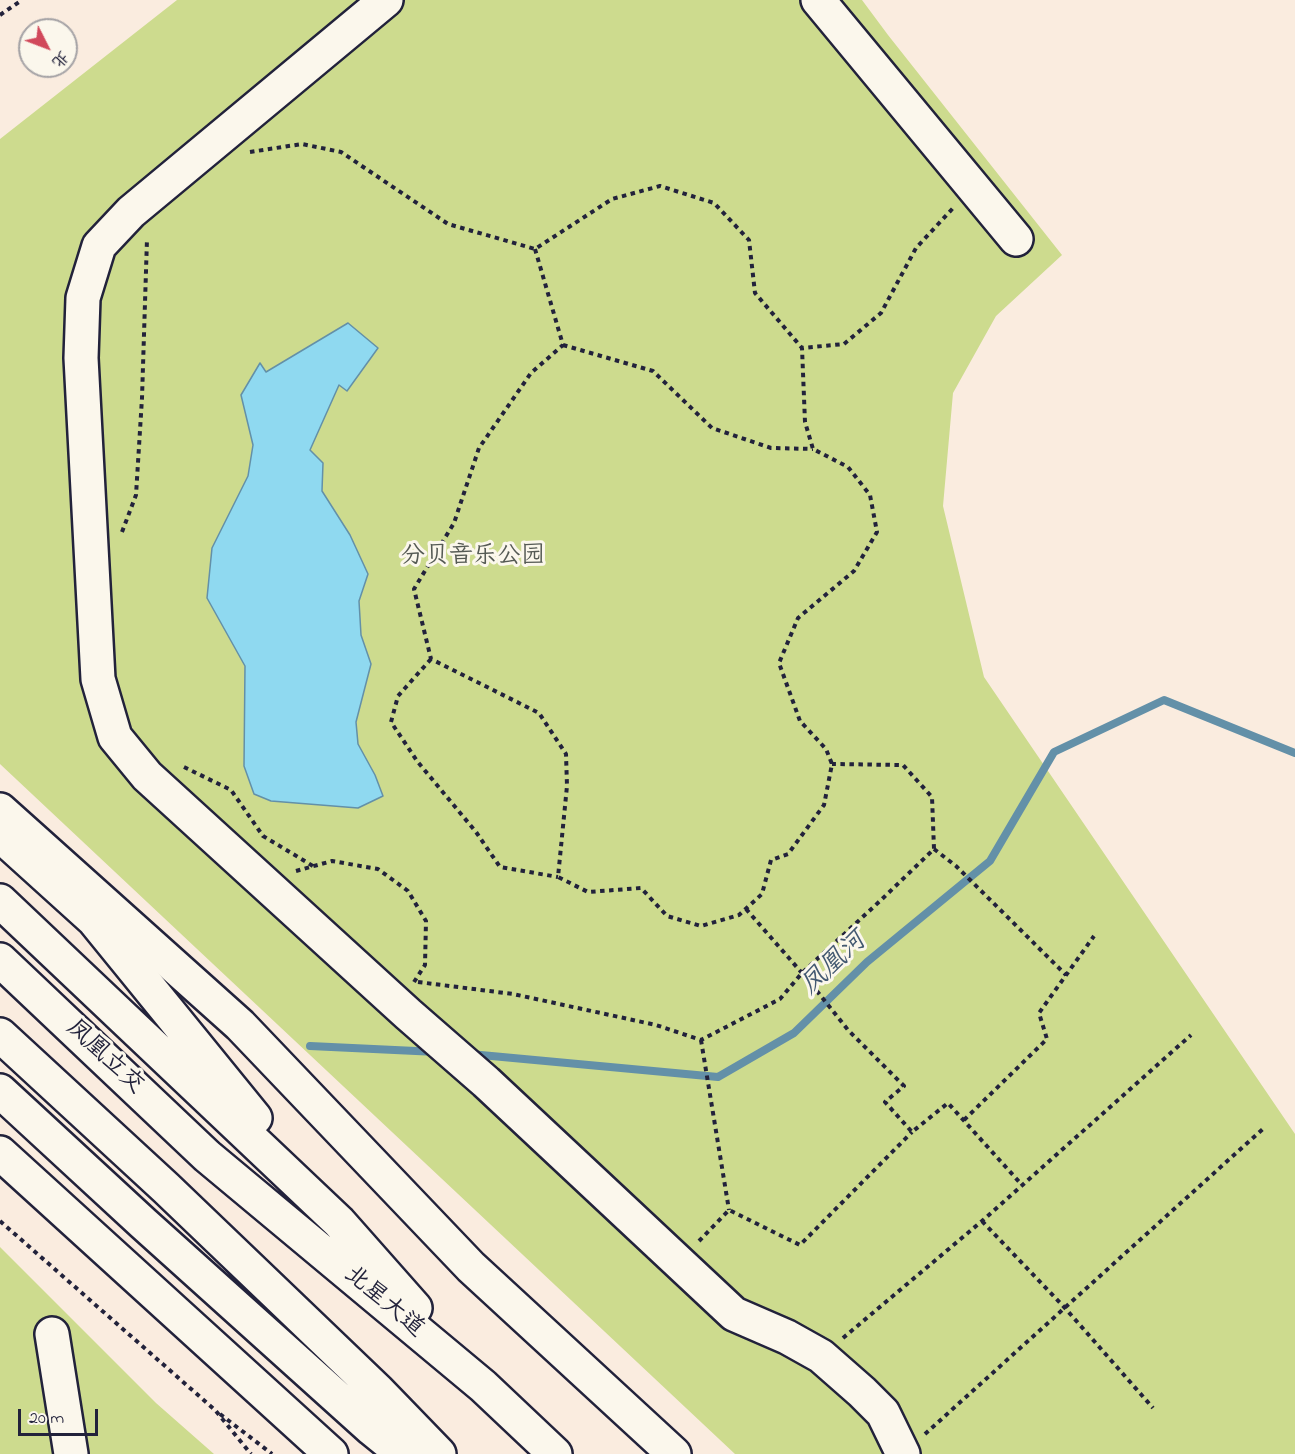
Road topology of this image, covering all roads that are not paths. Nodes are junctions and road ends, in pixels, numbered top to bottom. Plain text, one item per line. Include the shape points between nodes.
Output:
1 (386, 0) edge
2 (818, 0) edge
3 (1016, 239) dead end
4 (0, 810) edge
5 (0, 835) edge
6 (0, 901) edge
7 (0, 960) edge
8 (0, 1035) edge
9 (0, 1091) edge
10 (0, 1153) edge
11 (207, 1156) joint
12 (339, 1222) junction
13 (52, 1334) dead end
14 (483, 1386) junction
15 (71, 1454) edge
16 (331, 1454) edge
17 (401, 1454) edge
18 (439, 1454) edge
19 (555, 1454) edge
20 (674, 1454) edge
21 (903, 1454) edge

1 - 21 main road via 131,212 99,246 83,298 81,358 98,679 116,737 147,776 272,890 408,1001 486,1082 734,1314 821,1356 862,1392 883,1413
2 - 3 main road
4 - 20 main road via 240,1025 471,1267
5 - 12 main road via 94,920
6 - 12 main road
7 - 11 main road, 凤凰立交
8 - 18 main road via 166,1188
9 - 17 main road
10 - 16 main road
11 - 14 main road, 北星大道
12 - 14 main road
13 - 15 main road
14 - 19 main road, 北星大道

